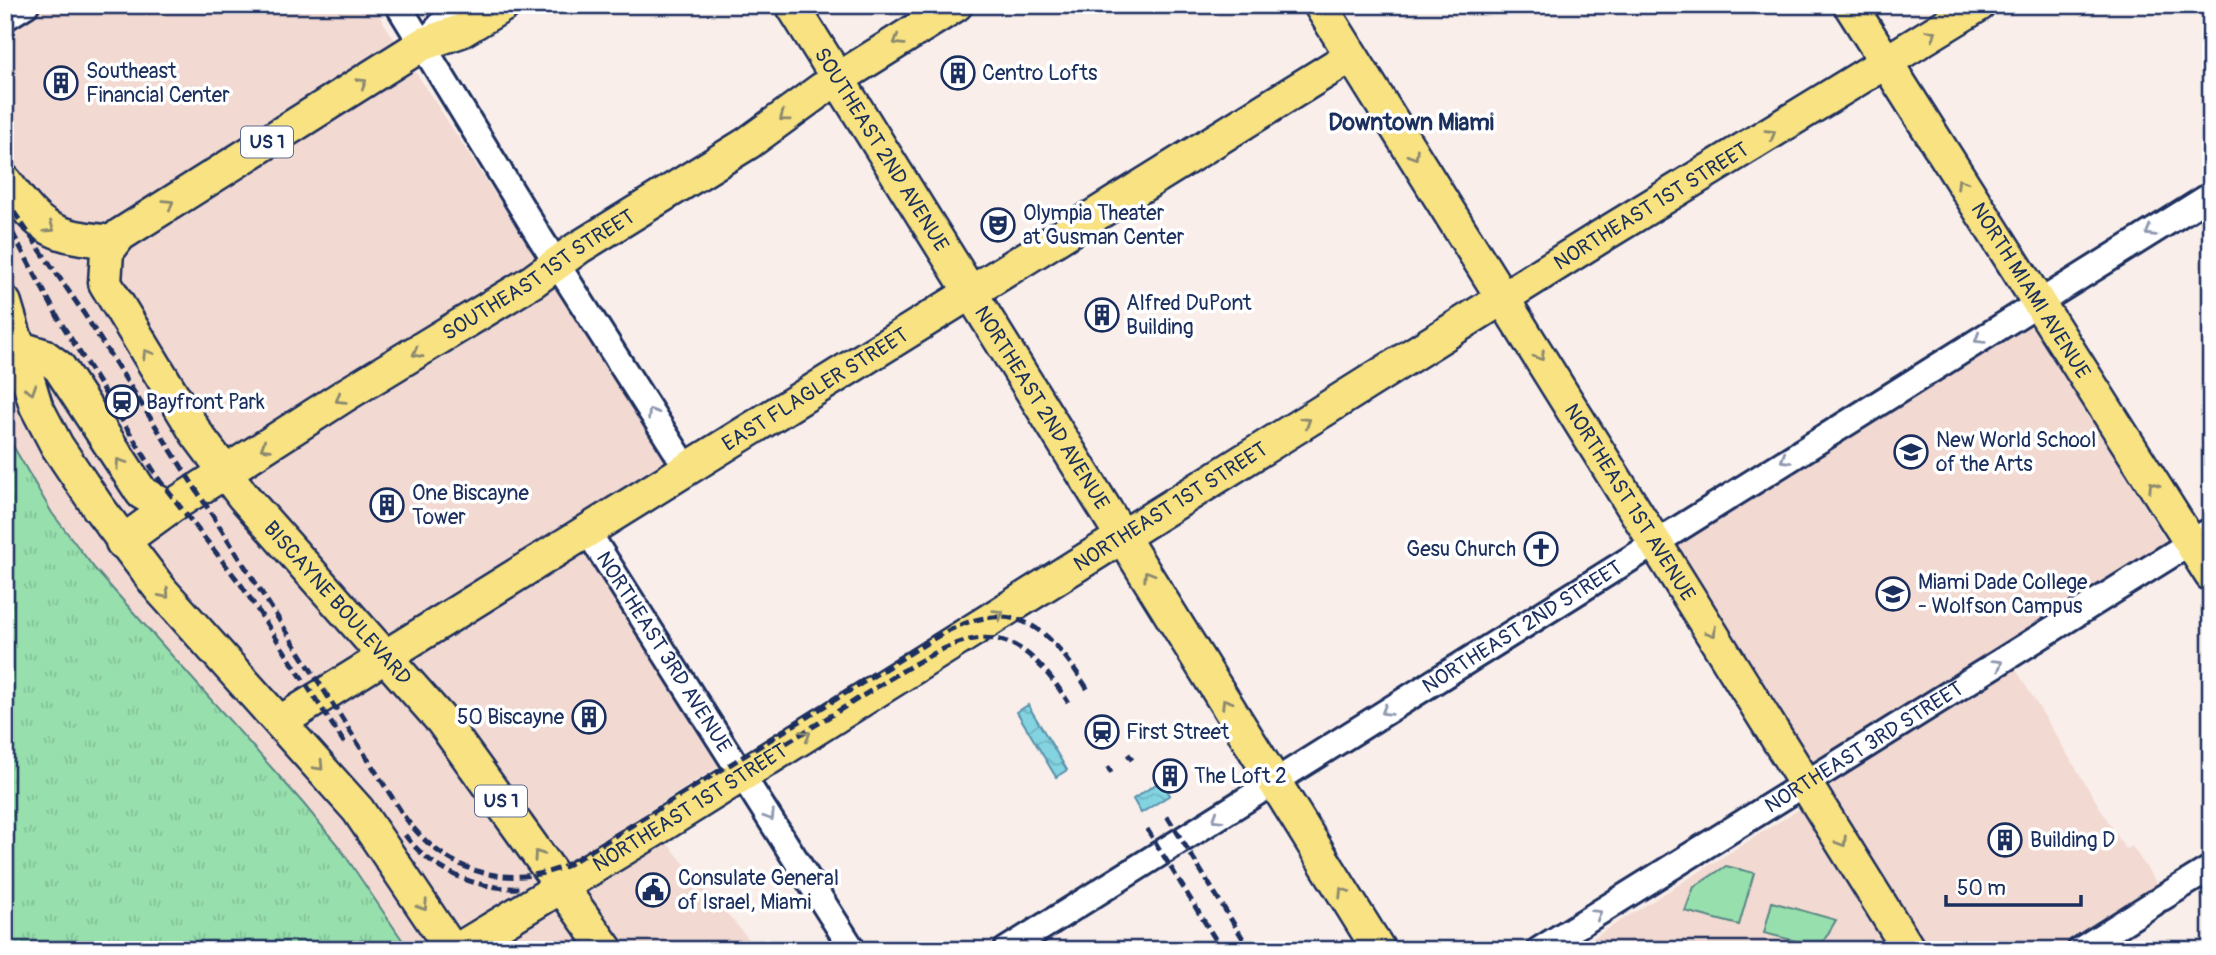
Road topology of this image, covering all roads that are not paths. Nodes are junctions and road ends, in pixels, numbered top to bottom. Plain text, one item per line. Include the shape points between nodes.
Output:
1 (26, 5) edge
2 (398, 5) edge
3 (464, 5) edge
4 (504, 5) edge
5 (792, 5) edge
6 (956, 5) edge
7 (1320, 5) edge
8 (1850, 5) edge
9 (1979, 5) edge
10 (5, 18) edge
11 (423, 44) junction
12 (1351, 56) junction
13 (1885, 63) junction
14 (840, 78) junction
15 (5, 181) edge
16 (2210, 196) edge
17 (113, 242) junction
18 (557, 263) junction
19 (973, 293) junction
20 (1504, 298) junction
21 (2036, 302) junction
22 (5, 303) edge
23 (17, 347) junction
24 (688, 470) junction
25 (224, 473) junction
26 (169, 508) junction
27 (588, 532) junction
28 (1123, 536) junction
29 (2200, 537) edge
30 (1656, 540) junction
31 (122, 542) junction
32 (2211, 575) edge
33 (388, 657) junction
34 (280, 722) junction
35 (744, 774) junction
36 (1275, 782) junction
37 (1806, 784) junction
38 (2211, 868) edge
39 (561, 888) junction
40 (455, 950) edge
41 (607, 950) edge
42 (853, 950) edge
43 (1006, 950) edge
44 (1379, 950) edge
45 (1539, 950) edge
46 (1909, 950) edge
47 (2080, 950) edge

1 - 10 street
2 - 11 street
3 - 11 street
4 - 11 main road, US 1 via 461,31
5 - 14 main road, SOUTHEAST 2ND AVENUE
6 -> 14 main road, SOUTHEAST 1ST STREET
7 - 12 main road, NORTHEAST 1ST AVENUE
8 - 13 main road, NORTH MIAMI AVENUE
13 -> 9 main road, NORTHEAST 1ST STREET
17 -> 11 main road, US 1
11 - 18 street
12 - 19 main road, EAST FLAGLER STREET
12 -> 20 main road, NORTHEAST 1ST AVENUE
20 -> 13 main road, NORTHEAST 1ST STREET
21 -> 13 main road, NORTH MIAMI AVENUE
14 -> 18 main road, SOUTHEAST 1ST STREET via 748,143
14 - 19 main road, SOUTHEAST 2ND AVENUE
15 -> 17 main road via 53,232
16 -> 21 street, NORTHEAST 2ND STREET
25 -> 17 main road, BISCAYNE BOULEVARD / US 1 via 110,294 104,265
24 -> 18 street
18 -> 25 main road, SOUTHEAST 1ST STREET
19 - 24 main road, EAST FLAGLER STREET
19 - 28 main road, NORTHEAST 2ND AVENUE
28 -> 20 main road, NORTHEAST 1ST STREET
20 -> 30 main road, NORTHEAST 1ST AVENUE
29 -> 21 main road, NORTH MIAMI AVENUE
21 -> 30 street, NORTHEAST 2ND STREET
22 - 23 main road
26 -> 23 main road via 142,494 59,367 43,355
23 -> 31 main road via 49,432
24 - 27 main road, EAST FLAGLER STREET
25 - 26 main road, SOUTHEAST 1ST STREET
25 - 33 main road, BISCAYNE BOULEVARD / US 1
26 - 31 main road, SOUTHEAST 1ST STREET
27 - 33 main road, EAST FLAGLER STREET
27 - 35 street, NORTHEAST 3RD AVENUE
35 -> 28 main road, NORTHEAST 1ST STREET
36 -> 28 main road, NORTHEAST 2ND AVENUE
29 - 32 main road, NORTH MIAMI AVENUE
37 -> 29 street, NORTHEAST 3RD STREET
30 -> 36 street, NORTHEAST 2ND STREET
30 -> 37 main road, NORTHEAST 1ST AVENUE
31 -> 34 main road
33 - 34 main road, EAST FLAGLER STREET
39 -> 33 main road, BISCAYNE BOULEVARD / US 1 via 469,755
34 -> 40 main road via 373,829
35 - 39 main road, NORTHEAST 1ST STREET
35 -> 42 street, NORTHEAST 3RD AVENUE
36 -> 43 street, NORTHEAST 2ND STREET
44 -> 36 main road, NORTHEAST 2ND AVENUE
45 -> 37 street, NORTHEAST 3RD STREET
37 -> 46 main road, NORTHEAST 1ST AVENUE
38 - 47 street
39 - 40 main road, NORTHEAST 1ST STREET
39 - 41 main road, BISCAYNE BOULEVARD / US 1

